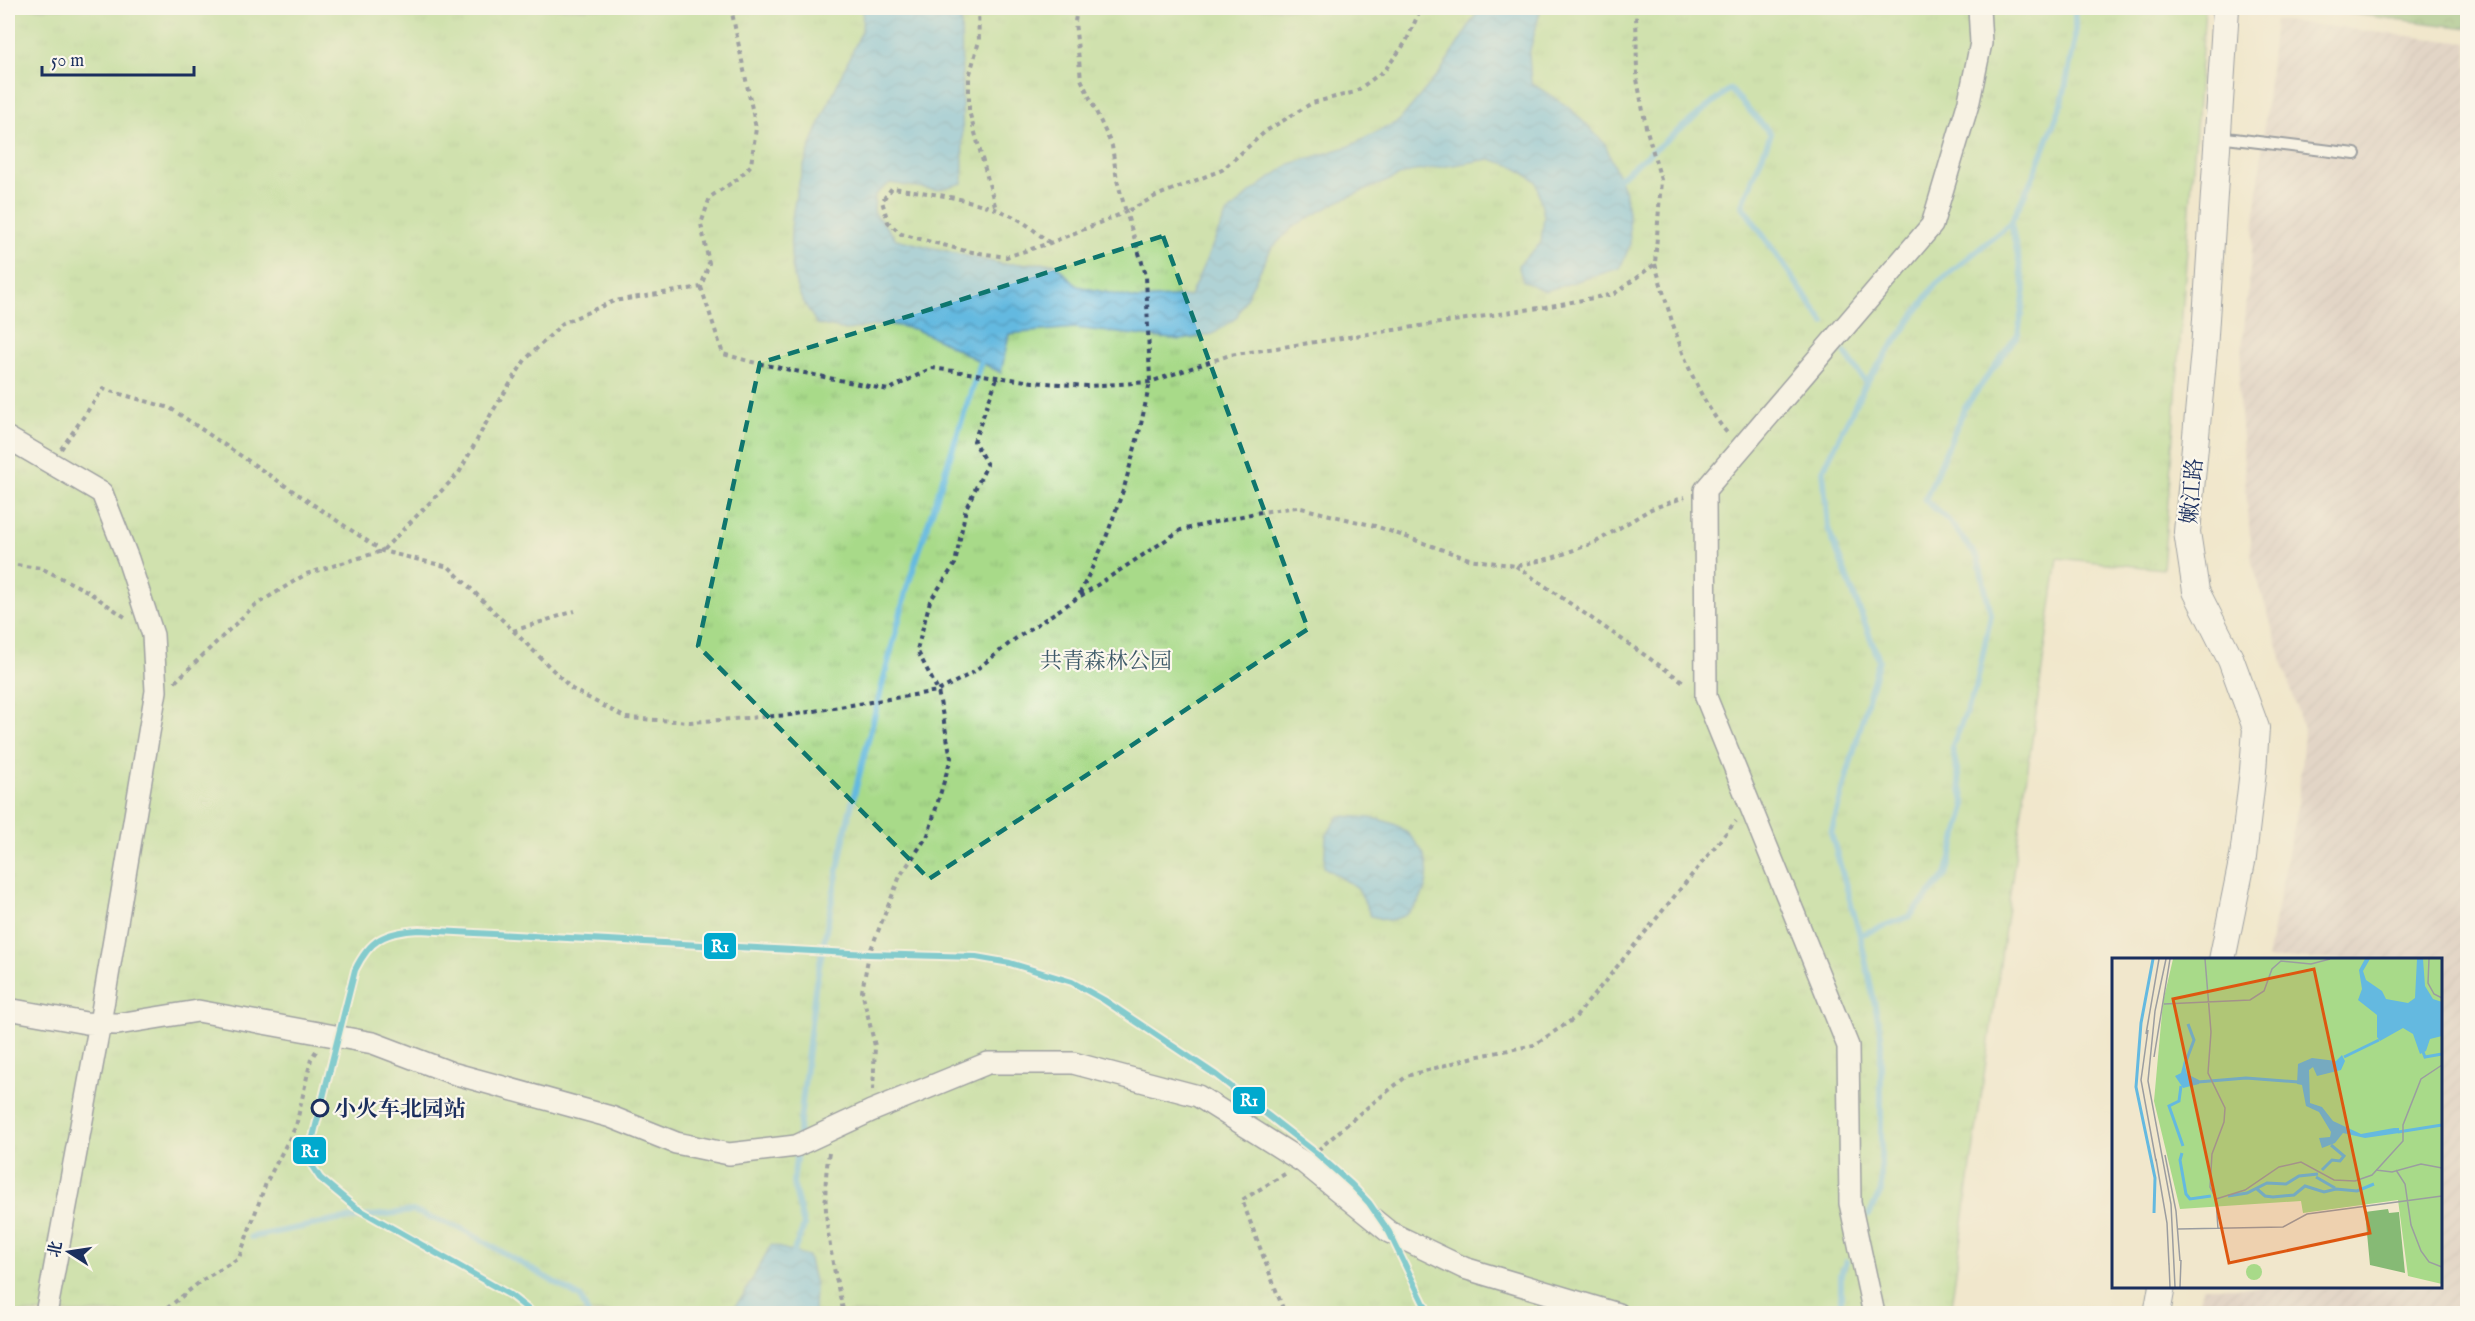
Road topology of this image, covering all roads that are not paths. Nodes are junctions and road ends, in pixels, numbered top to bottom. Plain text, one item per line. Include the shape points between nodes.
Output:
1 (1979, 8) edge
2 (2226, 8) edge
3 (2218, 137) junction
4 (2355, 154) dead end
5 (8, 438) edge
6 (2222, 958) edge
7 (8, 1009) edge
8 (100, 1023) junction
9 (2162, 1288) edge
10 (46, 1314) edge
11 (1618, 1314) edge
12 (1874, 1314) edge
13 (2157, 1314) edge

1 - 12 street via 1981,43 1971,90 1932,225 1705,490 1706,697 1848,1046 1850,1203
2 - 3 street, 嫩江路
3 - 4 lane
3 - 6 street, 嫩江路 via 2187,532 2196,591 2231,660 2256,728 2243,857
5 - 8 street via 102,493 153,635 156,691
7 - 8 street
8 - 10 street
8 - 11 street via 118,1024 198,1011 373,1043 452,1073 611,1117 676,1143 729,1154 796,1146 988,1063 1072,1064 1198,1096 1303,1162 1389,1232 1464,1268
9 - 13 street

